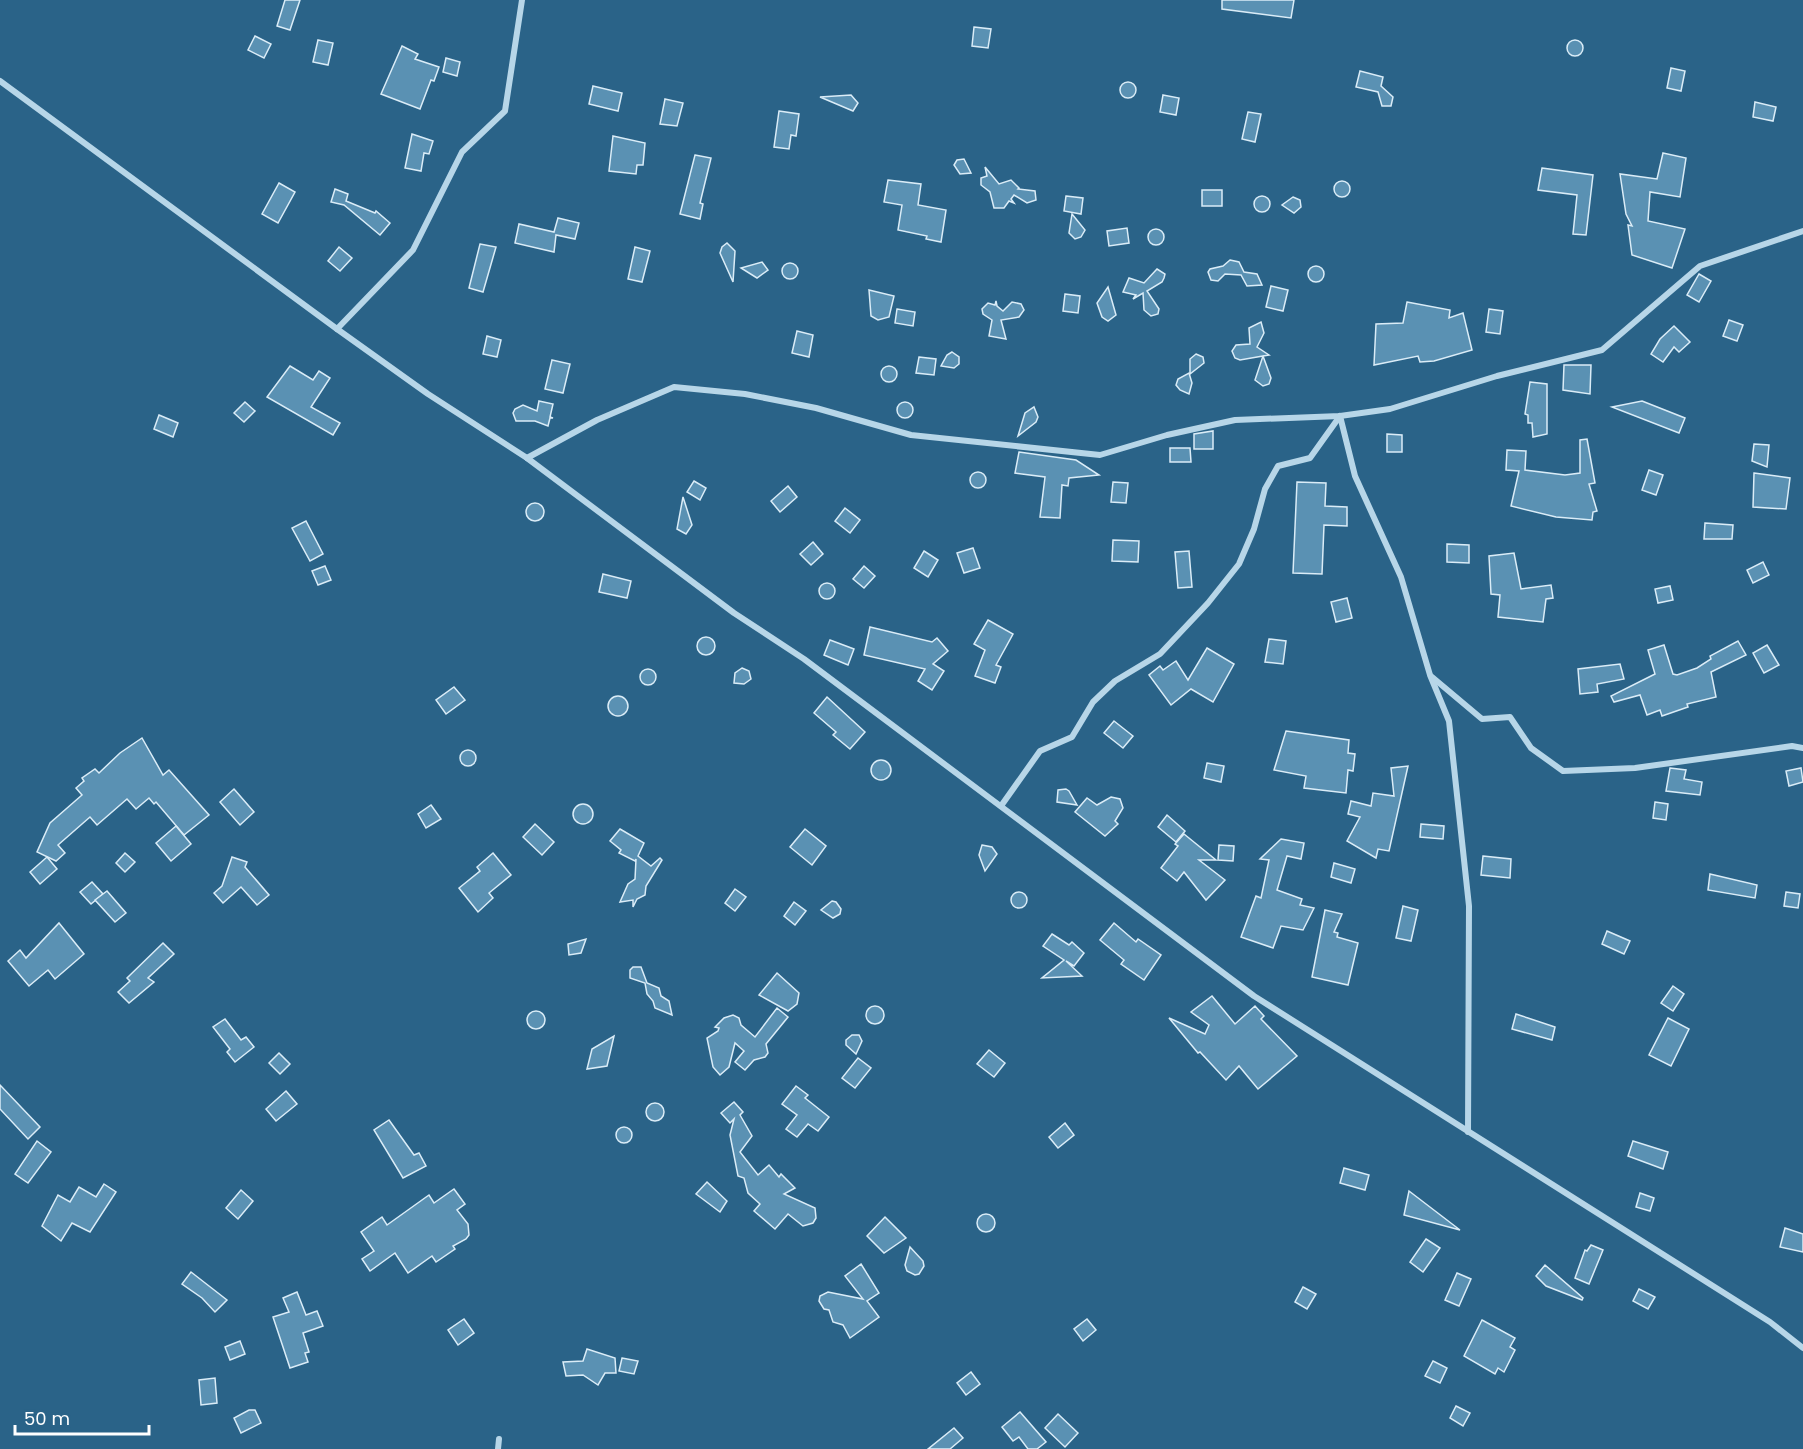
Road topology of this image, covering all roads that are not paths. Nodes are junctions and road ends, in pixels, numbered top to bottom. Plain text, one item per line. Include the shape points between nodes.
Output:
1 (522, 0) edge
2 (0, 81) edge
3 (1803, 231) edge
4 (337, 329) junction
5 (1340, 416) junction
6 (527, 458) junction
7 (1430, 675) junction
8 (1803, 748) edge
9 (1001, 807) junction
10 (1468, 1132) junction
11 (1803, 1348) edge
12 (499, 1439) dead end
13 (498, 1449) edge

1 - 4 street via 505,111 462,152 413,250
2 - 4 street
3 - 5 street via 1700,266 1602,350 1497,376 1390,409
4 - 6 street
5 - 6 street via 1235,420 1100,455 911,435 796,404 674,387 597,420
5 - 7 street via 1355,476 1401,577
5 - 9 street via 1310,458 1278,466 1265,489 1239,564 1208,603 1160,654 1115,681 1093,702 1072,737 1040,751
6 - 9 street
7 - 8 street via 1482,719 1510,717 1531,748 1563,771 1635,768 1792,746
7 - 10 street via 1449,721 1469,906
9 - 10 street via 1254,996
10 - 11 street via 1770,1322
12 - 13 street

